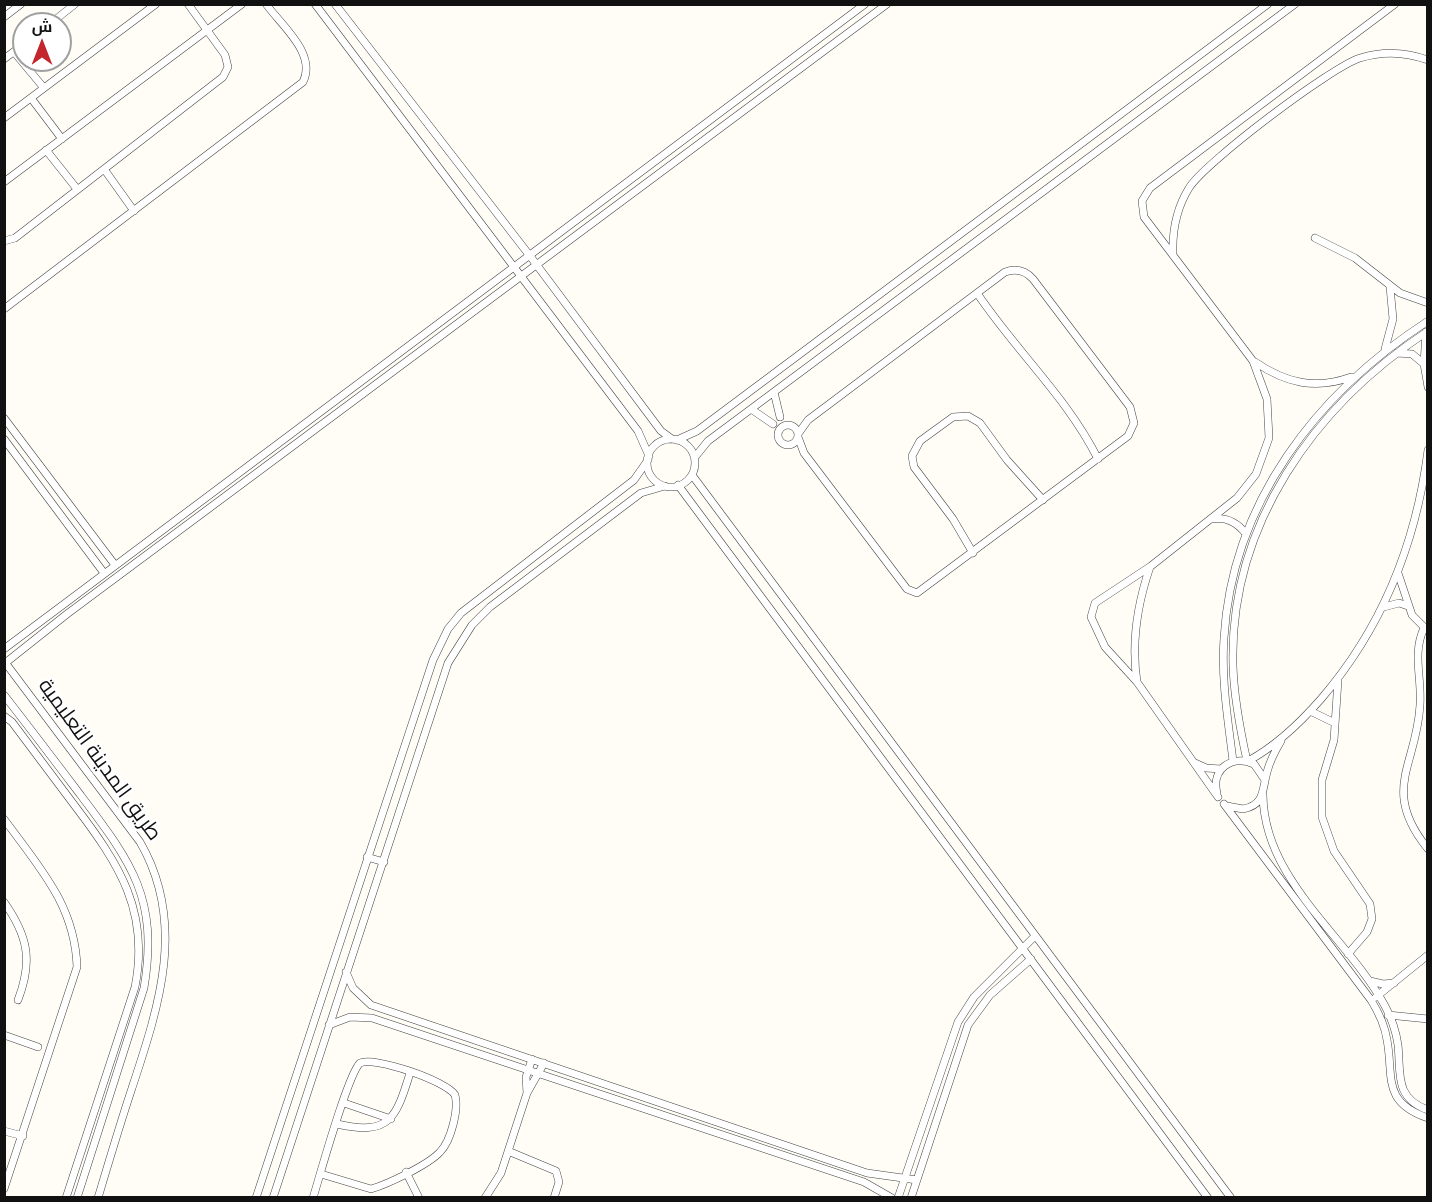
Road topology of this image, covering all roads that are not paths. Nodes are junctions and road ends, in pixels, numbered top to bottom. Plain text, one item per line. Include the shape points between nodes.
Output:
1 (21, 4) edge
2 (156, 4) edge
3 (188, 4) edge
4 (242, 4) edge
5 (266, 4) edge
6 (315, 4) edge
7 (335, 4) edge
8 (865, 4) edge
9 (887, 4) edge
10 (1268, 4) edge
11 (1295, 4) edge
12 (1395, 4) edge
13 (4, 17) edge
14 (207, 30) junction
15 (1428, 60) edge
16 (31, 72) edge
17 (44, 88) junction
18 (31, 98) junction
19 (4, 118) edge
20 (62, 139) junction
21 (46, 150) junction
22 (104, 169) junction
23 (4, 182) edge
24 (77, 189) junction
25 (135, 211) junction
26 (1315, 238) dead end
27 (4, 241) edge
28 (1173, 255) junction
29 (530, 256) junction
30 (536, 266) junction
31 (514, 267) junction
32 (519, 278) junction
33 (1390, 287) junction
34 (978, 293) junction
35 (1428, 303) edge
36 (4, 309) edge
37 (1428, 321) edge
38 (1427, 332) edge
39 (1385, 350) junction
40 (1397, 353) junction
41 (1253, 361) junction
42 (1367, 364) junction
43 (1424, 364) junction
44 (1374, 371) junction
45 (1353, 377) junction
46 (1428, 387) edge
47 (774, 392) junction
48 (751, 409) junction
49 (4, 418) edge
50 (808, 420) junction
51 (785, 423) junction
52 (776, 428) junction
53 (798, 435) junction
54 (4, 439) edge
55 (675, 440) junction
56 (790, 445) junction
57 (1428, 450) edge
58 (804, 453) junction
59 (648, 458) junction
60 (695, 458) junction
61 (1098, 459) junction
62 (1256, 474) junction
63 (692, 475) junction
64 (1270, 481) junction
65 (678, 485) junction
66 (665, 486) junction
67 (1043, 500) junction
68 (1212, 519) junction
69 (1246, 534) junction
70 (973, 553) junction
71 (115, 565) junction
72 (1151, 566) junction
73 (104, 573) junction
74 (1398, 573) junction
75 (1408, 606) junction
76 (1384, 607) junction
77 (1426, 629) edge
78 (4, 649) edge
79 (5, 662) edge
80 (1339, 678) junction
81 (1137, 682) junction
82 (1234, 693) junction
83 (4, 694) edge
84 (1225, 694) junction
85 (1310, 711) junction
86 (4, 716) edge
87 (1335, 723) junction
88 (1284, 736) junction
89 (1233, 761) junction
90 (1247, 761) junction
91 (1193, 762) junction
92 (1221, 769) junction
93 (1265, 780) junction
94 (1263, 795) junction
95 (1218, 797) junction
96 (1224, 804) junction
97 (4, 819) edge
98 (1428, 849) edge
99 (367, 857) junction
100 (384, 862) junction
101 (4, 902) edge
102 (1310, 913) junction
103 (1035, 936) junction
104 (1022, 946) junction
105 (1348, 954) junction
106 (1428, 955) edge
107 (1031, 959) junction
108 (346, 972) junction
109 (1367, 980) junction
110 (1394, 983) junction
111 (1379, 995) junction
112 (18, 1000) dead end
113 (1371, 1000) junction
114 (1378, 1013) junction
115 (1390, 1016) junction
116 (1428, 1019) edge
117 (329, 1025) junction
118 (4, 1035) edge
119 (38, 1047) dead end
120 (532, 1059) junction
121 (544, 1064) junction
122 (527, 1069) junction
123 (410, 1073) junction
124 (1398, 1073) junction
125 (540, 1074) junction
126 (1389, 1075) junction
127 (527, 1093) junction
128 (344, 1103) junction
129 (1428, 1110) edge
130 (1428, 1118) edge
131 (391, 1119) junction
132 (337, 1124) junction
133 (4, 1131) edge
134 (23, 1136) junction
135 (508, 1151) junction
136 (406, 1172) junction
137 (321, 1174) junction
138 (905, 1178) junction
139 (917, 1180) junction
140 (4, 1189) edge
141 (66, 1197) edge
142 (78, 1197) edge
143 (98, 1197) edge
144 (256, 1197) edge
145 (273, 1197) edge
146 (313, 1197) edge
147 (419, 1197) edge
148 (485, 1197) edge
149 (554, 1197) edge
150 (892, 1197) edge
151 (898, 1197) edge
152 (911, 1197) edge
153 (1208, 1197) edge
154 (1231, 1197) edge

1 - 13 street
2 - 17 street
3 - 14 street
4 - 14 street
5 - 25 street via 307,60 303,82
6 - 31 street
7 - 29 street
8 - 29 street
9 - 30 street
10 - 55 street via 707,424
11 - 47 street
12 - 28 street via 1150,188 1142,201 1144,216
14 - 20 street
14 - 22 street via 227,61 223,77
15 - 28 street via 1376,54 1344,65 1215,159 1195,179 1182,202 1174,228
16 - 17 street
17 - 18 street
18 - 19 street
18 - 20 street
20 - 21 street
21 - 23 street
21 - 24 street
22 - 24 street
22 - 25 street
24 - 27 street via 15,238
25 - 36 street
26 - 33 street via 1355,258
28 - 41 street
29 - 30 street
29 - 31 street
30 - 32 street
30 - 55 street via 661,431
31 - 32 street
31 - 71 street
32 - 59 street via 638,431
32 - 79 street
33 - 35 street
33 - 39 street via 1393,320
34 - 50 street
34 - 61 street via 1006,334 1067,407
34 - 61 street via 1009,271 1030,275 1130,407 1134,419 1131,432
37 - 39 street
38 - 40 street
38 - 43 street
39 - 42 street
40 - 43 street via 1412,354
40 - 44 street
41 - 45 street via 1278,377 1308,385
41 - 62 street via 1264,387 1269,418 1266,450
42 - 44 street
42 - 45 street
43 - 46 street
44 - 82 street via 1341,401 1304,445 1262,519 1237,604
45 - 64 street via 1302,433
47 - 48 street
47 - 51 street
48 - 52 street
48 - 60 street via 704,445
49 - 71 street
50 - 51 street
50 - 53 street
51 - 52 street
51 - 53 street
52 - 56 street via 780,442
53 - 56 street
53 - 58 street
54 - 73 street
55 - 59 street via 658,444
55 - 60 street via 690,448
56 - 58 street
57 - 74 street via 1415,521
58 - 70 street via 909,591 920,592
59 - 66 street via 652,476
59 - 99 street via 634,480 461,613 448,629 432,660
60 - 63 street
61 - 67 street
62 - 64 street
62 - 68 street via 1237,498
63 - 65 street
63 - 103 street
64 - 69 street
65 - 66 street
65 - 104 street
66 - 100 street via 642,493 472,625 448,663
67 - 70 street
67 - 70 street via 972,417 953,417 920,441 912,456 914,467
68 - 69 street via 1228,519
68 - 72 street
69 - 84 street via 1226,617
71 - 73 street
72 - 81 street via 1135,629
72 - 81 street via 1095,603 1091,610 1092,624 1105,647
73 - 78 street
74 - 75 street
74 - 76 street
75 - 76 street via 1399,603
75 - 77 street
76 - 80 street
77 - 98 street via 1416,651 1419,717 1403,786 1408,816
79 - 143 street, طريق المدينة التعليمية via 140,842 163,901 167,948 161,993
80 - 85 street
80 - 87 street
81 - 91 street
82 - 84 street
82 - 90 street
83 - 142 street, طريق المدينة التعليمية via 127,859 146,911 148,952 144,988
84 - 89 street
85 - 87 street
85 - 88 street
86 - 141 street via 108,849 129,891 137,922 135,987
87 - 105 street via 1322,780 1322,817 1334,851 1372,911 1367,932
88 - 90 street
88 - 93 street
89 - 90 street
89 - 92 street
90 - 93 street via 1259,768
91 - 92 street
91 - 95 street
92 - 95 street via 1215,782
93 - 94 street
94 - 96 street via 1249,808 1236,809
94 - 102 street via 1274,849
95 - 96 street
96 - 102 street
97 - 134 street via 62,902 77,950 77,967
99 - 100 street
99 - 144 street
100 - 108 street
101 - 112 street via 19,922 27,951 25,981
102 - 105 street
102 - 113 street
103 - 104 street
103 - 154 street
104 - 107 street
104 - 138 street via 974,997 958,1022
105 - 109 street
106 - 110 street
107 - 139 street via 990,995 968,1024
107 - 153 street
108 - 117 street
108 - 120 street via 352,988 371,1005
109 - 110 street
109 - 111 street
110 - 111 street
111 - 113 street
111 - 115 street
113 - 114 street
114 - 115 street
114 - 126 street via 1388,1041
115 - 116 street
115 - 124 street via 1398,1046
117 - 122 street via 350,1017 372,1018
117 - 145 street
118 - 119 street
120 - 121 street
120 - 122 street
121 - 125 street
121 - 138 street via 867,1173
122 - 125 street
122 - 127 street
123 - 128 street via 364,1061 354,1071
123 - 131 street via 400,1107
123 - 136 street via 448,1086 457,1107 444,1148
124 - 126 street
124 - 129 street via 1406,1094
125 - 127 street
125 - 150 street via 864,1182
126 - 130 street via 1402,1103
127 - 135 street
128 - 131 street
128 - 132 street
131 - 132 street via 368,1129
132 - 137 street
133 - 134 street
134 - 140 street
135 - 148 street via 498,1180
135 - 149 street via 556,1171 559,1182
136 - 137 street via 370,1189
136 - 147 street
137 - 146 street
138 - 139 street
138 - 151 street
139 - 152 street

